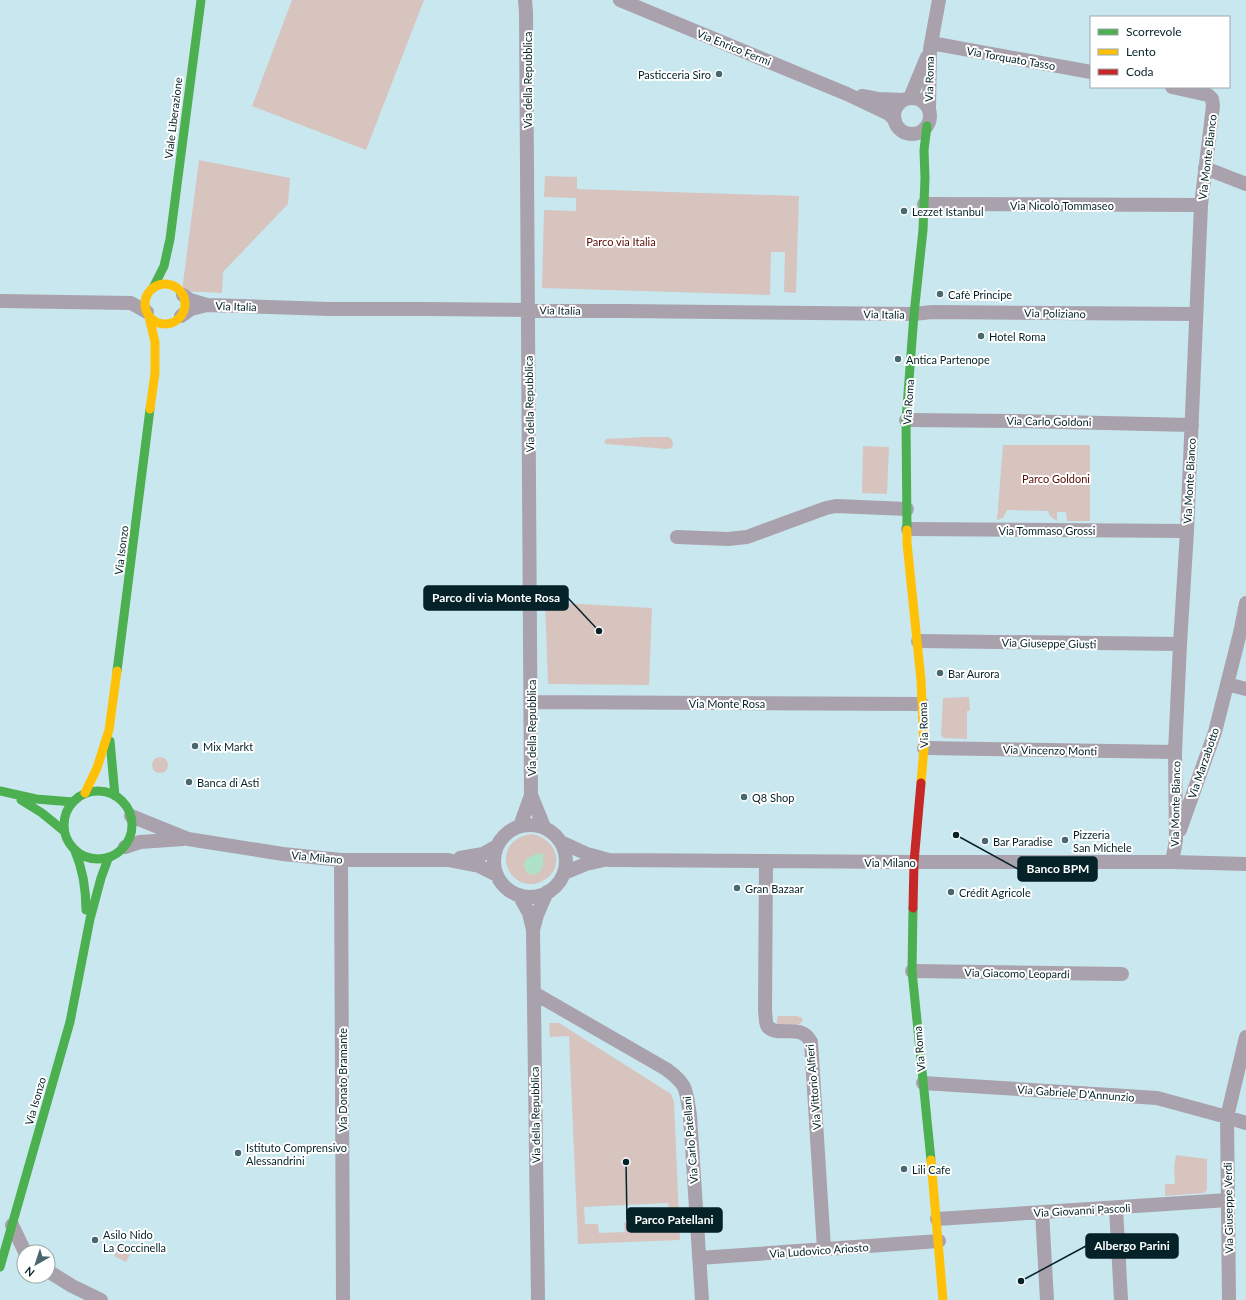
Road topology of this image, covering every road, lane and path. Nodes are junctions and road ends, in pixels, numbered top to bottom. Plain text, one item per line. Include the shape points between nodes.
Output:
1 (201, 0) edge
2 (620, 0) edge
3 (939, 0) edge
4 (527, 4) edge
5 (931, 46) junction
6 (1090, 72) edge
7 (1177, 88) edge
8 (848, 94) junction
9 (907, 99) junction
10 (929, 108) junction
11 (895, 120) junction
12 (927, 126) junction
13 (909, 134) junction
14 (924, 150) junction
15 (1205, 168) junction
16 (1246, 184) edge
17 (924, 204) junction
18 (1201, 205) junction
19 (170, 239) junction
20 (153, 288) junction
21 (181, 293) junction
22 (0, 301) edge
23 (207, 306) junction
24 (528, 310) junction
25 (148, 314) junction
26 (914, 314) junction
27 (1196, 314) junction
28 (179, 318) junction
29 (170, 332) dead end
30 (164, 345) dead end
31 (155, 373) junction
32 (906, 420) junction
33 (1192, 425) junction
34 (907, 509) junction
35 (908, 529) junction
36 (1187, 531) junction
37 (677, 537) dead end
38 (1246, 603) edge
39 (918, 641) junction
40 (1180, 644) junction
41 (1227, 684) junction
42 (1246, 689) edge
43 (531, 702) junction
44 (922, 704) junction
45 (109, 730) junction
46 (924, 748) junction
47 (1175, 752) junction
48 (0, 791) edge
49 (85, 793) junction
50 (12, 795) junction
51 (115, 796) junction
52 (531, 796) junction
53 (72, 802) junction
54 (131, 816) junction
55 (520, 826) junction
56 (544, 827) junction
57 (64, 831) junction
58 (188, 839) junction
59 (1176, 840) junction
60 (561, 842) junction
61 (497, 846) junction
62 (125, 847) junction
63 (75, 851) junction
64 (108, 859) junction
65 (341, 860) junction
66 (448, 860) junction
67 (608, 860) junction
68 (766, 861) junction
69 (914, 862) junction
70 (1172, 862) junction
71 (1246, 864) edge
72 (564, 873) junction
73 (497, 875) junction
74 (547, 892) junction
75 (519, 895) junction
76 (533, 930) junction
77 (86, 939) junction
78 (912, 971) junction
79 (1122, 974) dead end
80 (534, 993) junction
81 (1246, 1037) edge
82 (923, 1083) junction
83 (1227, 1117) junction
84 (1246, 1123) edge
85 (1228, 1200) junction
86 (1116, 1208) junction
87 (1042, 1212) junction
88 (937, 1219) junction
89 (12, 1225) junction
90 (939, 1241) junction
91 (19, 1244) edge
92 (824, 1249) junction
93 (699, 1258) junction
94 (0, 1267) edge
95 (56, 1276) edge
96 (101, 1300) edge
97 (343, 1300) edge
98 (538, 1300) edge
99 (702, 1300) edge
100 (943, 1300) edge
101 (1047, 1300) edge
102 (1121, 1300) edge
103 (1229, 1300) edge

1 - 19 street, Viale Liberazione
2 - 8 street, Via Enrico Fermi
3 - 5 street, Via Roma
4 - 24 street, Via della Repubblica
5 - 6 street, Via Torquato Tasso
5 - 9 street, Via Roma
5 - 10 street, Via Roma
7 - 15 street, Via Monte Bianco via 1203,93 1212,99
8 - 9 street, Via Enrico Fermi via 878,99
8 - 11 street, Via Enrico Fermi
9 - 10 street via 918,98
9 - 11 street via 896,109
10 - 12 street via 931,114
11 - 13 street via 898,126
12 - 13 street via 916,134
12 - 14 street, Via Roma
13 - 14 street via 913,135
14 - 17 street, Via Roma
15 - 16 street
15 - 18 street, Via Monte Bianco
17 - 18 street, Via Nicolò Tommaseo
17 - 26 street, Via Roma
18 - 27 street, Via Monte Bianco
19 - 20 street, Viale Liberazione via 164,266
19 - 21 street, Viale Liberazione via 171,267
20 - 21 street via 164,284 175,286
20 - 25 street via 146,299
21 - 23 street, Via Italia via 190,300
21 - 28 street via 185,306
22 - 25 street via 131,303
23 - 24 street, Via Italia
23 - 28 street, Via Italia via 191,309
24 - 26 street, Via Italia
24 - 43 street, Via della Repubblica
25 - 28 street via 154,320 166,324
25 - 31 street, Via Isonzo via 155,342
26 - 27 street, Via Poliziano
26 - 32 street, Via Roma
27 - 33 street, Via Monte Bianco
28 - 29 street
30 - 31 street, Via Isonzo
31 - 45 street, Via Isonzo
32 - 33 street, Via Carlo Goldoni
32 - 34 street, Via Roma
33 - 36 street, Via Monte Bianco
34 - 35 street, Via Roma
34 - 37 street via 836,506 747,537
35 - 36 street, Via Tommaso Grossi
35 - 39 street, Via Roma via 907,543
36 - 40 street, Via Monte Bianco
38 - 41 street, Via Marzabotto
39 - 40 street, Via Giuseppe Giusti
39 - 44 street, Via Roma
40 - 47 street, Via Monte Bianco
41 - 42 street
41 - 59 street, Via Marzabotto via 1215,732
43 - 44 street, Via Monte Rosa
43 - 52 street, Via della Repubblica
44 - 46 street, Via Roma
45 - 49 street, Via Isonzo via 97,768
45 - 51 street, Via Isonzo
46 - 47 street, Via Vincenzo Monti
46 - 69 street, Via Roma
47 - 59 street, Via Monte Bianco
48 - 50 street
49 - 51 street via 106,792
49 - 53 street
50 - 53 street via 46,801
50 - 57 street via 42,813
51 - 54 street via 125,804
52 - 55 street, Via della Repubblica
52 - 56 street, Via della Repubblica
53 - 57 street via 64,821
54 - 58 street, Via Milano
54 - 62 street via 132,833
55 - 56 street via 528,824
55 - 61 street via 510,830
56 - 60 street
57 - 63 street
58 - 62 street, Via Milano via 140,842
58 - 65 street, Via Milano
59 - 70 street, Via Monte Bianco
60 - 67 street, Via Milano
60 - 72 street via 566,857
61 - 66 street, Via Milano via 483,854
61 - 73 street via 494,860
62 - 64 street
63 - 64 street via 91,859
63 - 77 street, Via Isonzo via 81,864 86,892
64 - 77 street, Via Isonzo
65 - 66 street, Via Milano
65 - 97 street, Via Donato Bramante
66 - 73 street, Via Milano via 479,866
67 - 68 street, Via Milano
67 - 72 street, Via Milano via 586,864
68 - 69 street, Via Milano
68 - 92 street, Via Vittorio Alfieri via 766,1022 768,1027 774,1030 803,1033 811,1042
69 - 70 street, Via Milano
69 - 78 street, Via Roma
70 - 71 street, Via Milano
72 - 74 street via 557,884
73 - 75 street via 506,887
74 - 75 street via 533,896
74 - 76 street, Via della Repubblica
75 - 76 street, Via della Repubblica via 529,913
76 - 80 street, Via della Repubblica
77 - 89 street, Via Isonzo via 70,1022
78 - 79 street, Via Giacomo Leopardi
78 - 82 street, Via Roma
80 - 93 street, Via Carlo Patellani via 666,1069 683,1085 690,1116
80 - 98 street, Via della Repubblica
81 - 83 street, Via Giuseppe Verdi
82 - 83 street, Via Gabriele D'Annunzio via 1157,1098
82 - 88 street, Via Roma
83 - 84 street, Via Gabriele D'Annunzio
83 - 85 street, Via Giuseppe Verdi
85 - 86 street, Via Giovanni Pascoli
85 - 103 street, Via Giuseppe Verdi
86 - 87 street, Via Giovanni Pascoli
86 - 102 street
87 - 88 street, Via Giovanni Pascoli
87 - 101 street
88 - 90 street, Via Roma
89 - 91 street
89 - 94 street, Via Isonzo
90 - 92 street, Via Ludovico Ariosto
90 - 100 street, Via Roma
92 - 93 street, Via Ludovico Ariosto
93 - 99 street, Via Carlo Patellani
95 - 96 street

